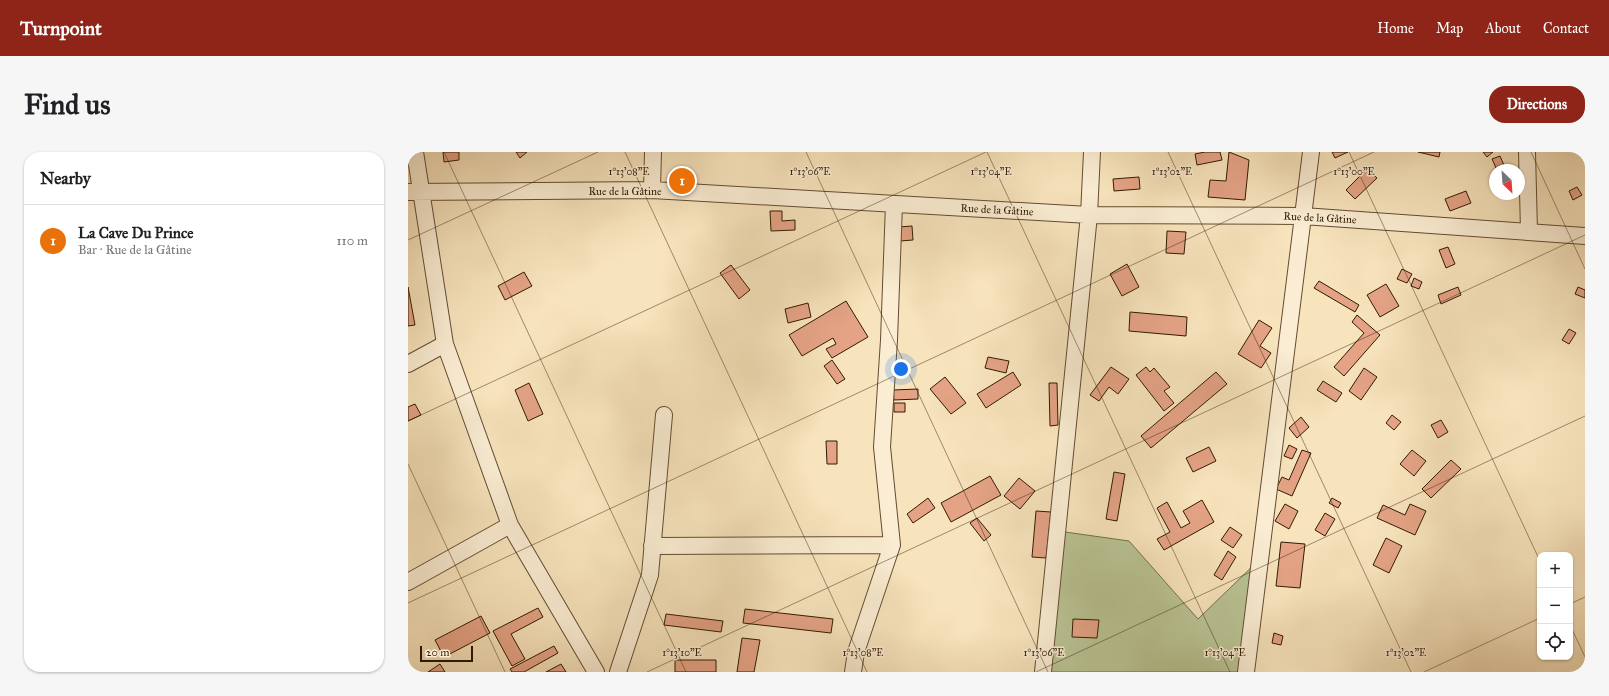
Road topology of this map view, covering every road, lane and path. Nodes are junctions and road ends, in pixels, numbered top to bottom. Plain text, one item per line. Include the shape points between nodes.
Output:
1 (415, 152) edge
2 (653, 152) edge
3 (1092, 152) edge
4 (1311, 152) edge
5 (1527, 152) edge
6 (652, 190) junction
7 (415, 192) edge
8 (894, 204) junction
9 (1089, 215) junction
10 (1303, 216) junction
11 (1529, 231) junction
12 (1585, 236) edge
13 (445, 344) junction
14 (408, 364) edge
15 (664, 415) dead end
16 (510, 525) junction
17 (892, 545) junction
18 (652, 546) junction
19 (408, 582) edge
20 (596, 672) edge
21 (618, 672) edge
22 (853, 672) edge
23 (1043, 672) edge
24 (1246, 672) edge

1 - 7 street
2 - 6 street
3 - 9 street
4 - 10 street
5 - 11 street
6 - 7 street, Rue de la Gâtine
6 - 8 street, Rue de la Gâtine
7 - 13 street
8 - 9 street, Rue de la Gâtine
8 - 17 street via 882,447
9 - 10 street, Rue de la Gâtine
9 - 23 street
10 - 11 street, Rue de la Gâtine
10 - 24 street
11 - 12 street, Rue de la Gâtine
13 - 14 street
13 - 16 street
15 - 18 street
16 - 19 street
16 - 20 street
17 - 18 street
17 - 22 street via 856,652
18 - 21 street via 650,574

